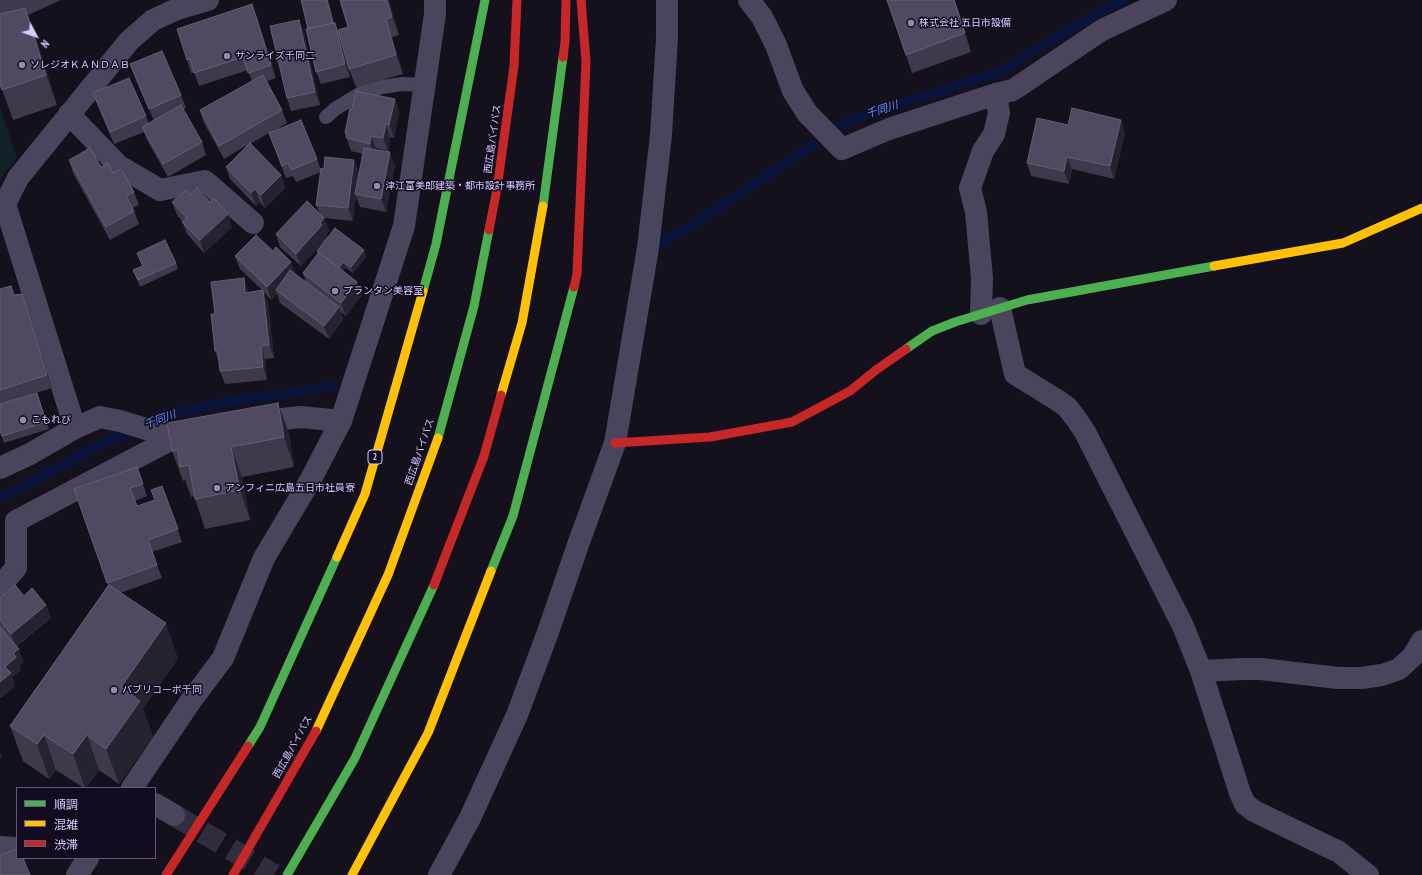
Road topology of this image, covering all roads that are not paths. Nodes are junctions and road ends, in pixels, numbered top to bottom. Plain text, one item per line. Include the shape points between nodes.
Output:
1 (208, 0) edge
2 (435, 0) edge
3 (485, 0) edge
4 (517, 0) edge
5 (566, 0) edge
6 (581, 0) edge
7 (667, 0) edge
8 (749, 0) edge
9 (1166, 0) edge
10 (424, 86) junction
11 (996, 94) junction
12 (69, 114) junction
13 (326, 117) dead end
14 (1422, 208) edge
15 (253, 223) dead end
16 (991, 311) junction
17 (340, 422) junction
18 (235, 425) edge
19 (75, 428) junction
20 (214, 429) edge
21 (166, 436) junction
22 (615, 443) junction
23 (0, 468) edge
24 (0, 586) edge
25 (1422, 641) edge
26 (1201, 671) junction
27 (133, 787) edge
28 (156, 805) edge
29 (174, 814) tunnel mouth
30 (0, 847) edge
31 (16, 848) edge
32 (87, 859) edge
33 (77, 875) edge
34 (166, 875) edge
35 (233, 875) edge
36 (287, 875) edge
37 (352, 875) edge
38 (439, 875) edge
39 (1368, 875) edge

1 - 12 street via 177,9 153,20 129,41
2 - 10 street
3 - 34 main road, 2 via 436,244 365,494 260,727
4 - 35 main road, 西広島バイパス via 514,66 497,189 474,306 437,440 388,575 316,730
5 - 36 main road via 565,42 546,192 522,323 484,456 430,596 355,758
6 - 37 main road via 586,61 577,274 513,516 428,733
7 - 22 street via 661,135 648,248
8 - 11 street via 762,17 776,45 793,91 807,113 842,149 889,129
9 - 11 street via 1102,30 1013,90
10 - 13 lane via 402,84 363,92
10 - 17 street via 404,226
11 - 16 street via 1000,113 994,134 983,151 970,188 976,212 982,278
12 - 15 street via 119,166 160,190 205,181
12 - 19 street via 18,178 5,204
14 - 16 main road via 1343,243 1027,300
16 - 22 main road via 932,331 850,391 792,422 710,437
16 - 26 street via 1015,374 1067,407 1085,432 1183,626
17 - 18 street via 301,417
17 - 27 street via 311,479 264,558 223,658
19 - 21 street via 100,417
19 - 23 street
20 - 21 street
21 - 24 street via 16,521 16,568
22 - 38 street via 517,715 470,818
25 - 26 street via 1413,656 1399,669 1362,678 1338,678 1261,669
26 - 39 street via 1245,804 1254,811 1339,852
28 - 29 street
30 - 31 street
32 - 33 street

